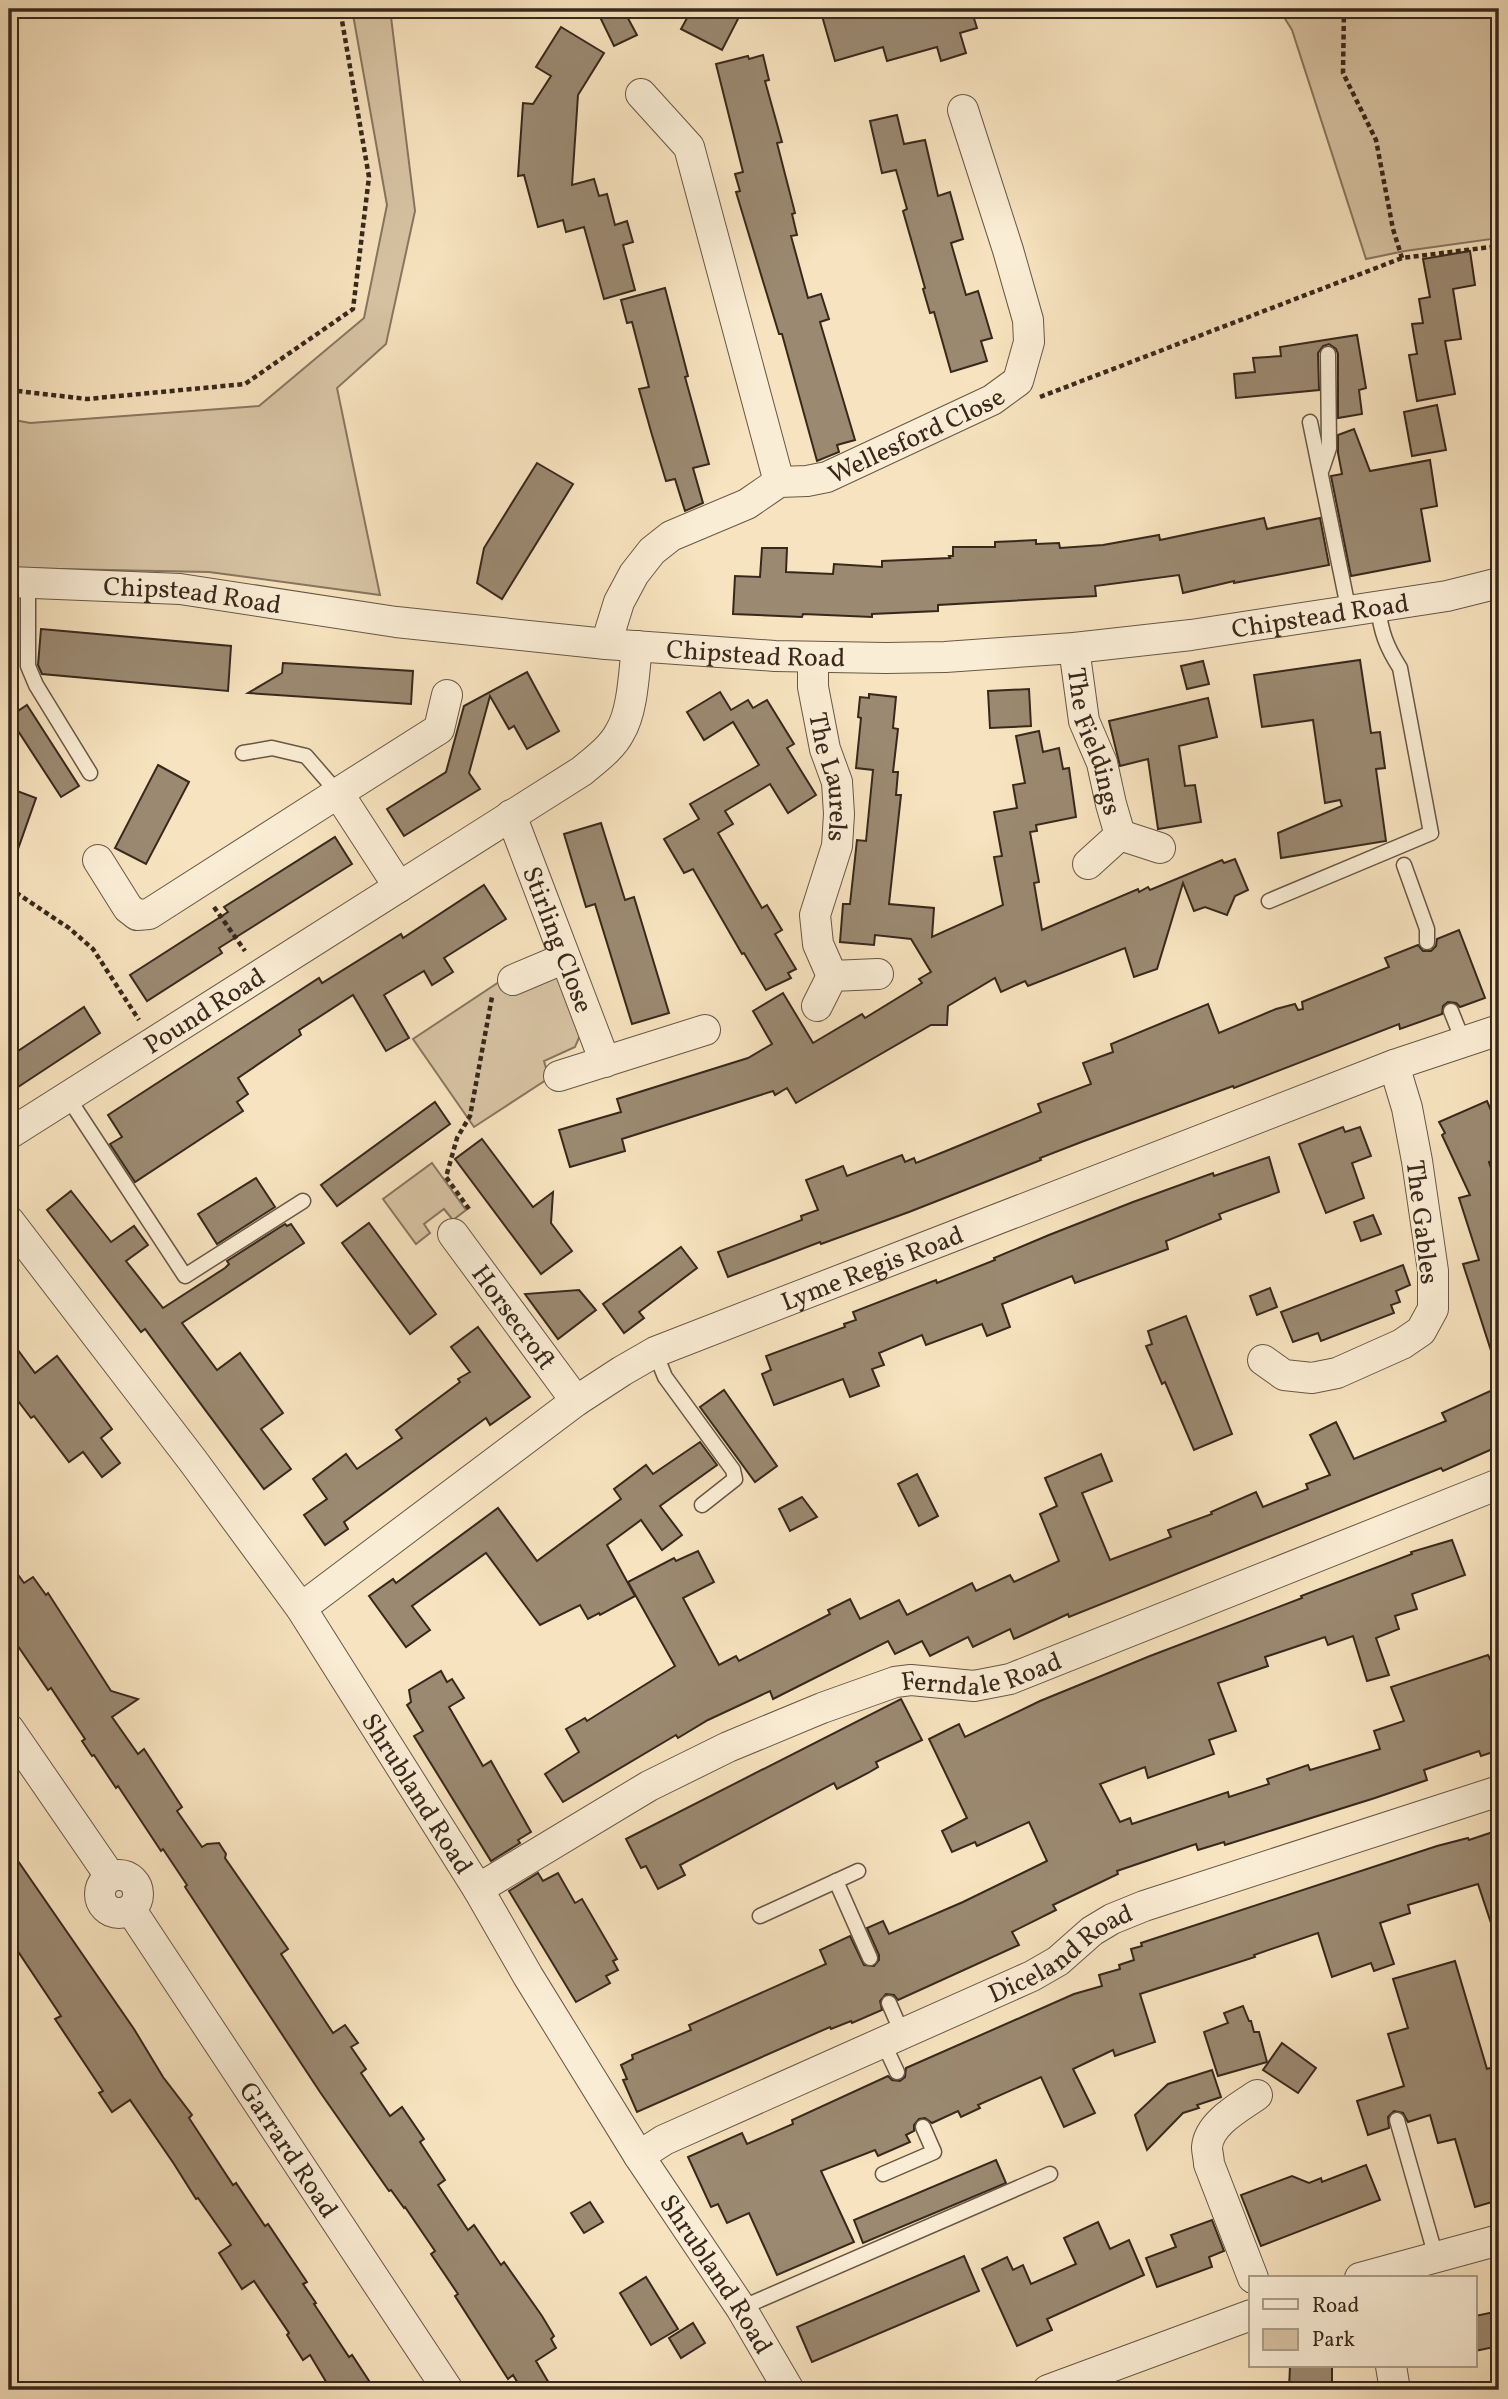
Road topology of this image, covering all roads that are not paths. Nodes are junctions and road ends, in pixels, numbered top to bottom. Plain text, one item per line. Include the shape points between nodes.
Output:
1 (641, 94) dead end
2 (963, 110) dead end
3 (1328, 354) dead end
4 (1310, 422) dead end
5 (1322, 471) junction
6 (779, 482) junction
7 (18, 582) edge
8 (1499, 583) edge
9 (1378, 607) junction
10 (1349, 612) junction
11 (606, 644) junction
12 (637, 646) junction
13 (1074, 648) junction
14 (813, 657) junction
15 (447, 695) dead end
16 (243, 753) dead end
17 (90, 772) dead end
18 (338, 793) junction
19 (511, 815) junction
20 (1120, 835) junction
21 (1160, 848) dead end
22 (98, 860) dead end
23 (1088, 864) dead end
24 (1404, 865) dead end
25 (399, 887) junction
26 (1269, 901) dead end
27 (1427, 942) dead end
28 (565, 958) junction
29 (878, 974) dead end
30 (832, 976) junction
31 (513, 980) road end
32 (817, 1006) dead end
33 (1451, 1011) dead end
34 (705, 1030) dead end
35 (1499, 1030) edge
36 (1463, 1041) junction
37 (606, 1062) junction
38 (1394, 1065) junction
39 (559, 1076) dead end
40 (67, 1096) junction
41 (9, 1133) edge
42 (303, 1201) dead end
43 (9, 1221) edge
44 (453, 1234) road end
45 (655, 1352) junction
46 (1263, 1360) dead end
47 (576, 1401) junction
48 (1499, 1484) edge
49 (702, 1506) dead end
50 (301, 1608) junction
51 (9, 1729) edge
52 (1499, 1791) edge
53 (858, 1871) dead end
54 (836, 1881) junction
55 (478, 1889) junction
56 (760, 1916) dead end
57 (870, 1958) dead end
58 (889, 2003) dead end
59 (893, 2038) junction
60 (897, 2072) dead end
61 (1257, 2095) dead end
62 (1397, 2120) dead end
63 (923, 2127) dead end
64 (639, 2156) junction
65 (883, 2174) dead end
66 (1050, 2174) dead end
67 (1495, 2243) edge
68 (1436, 2257) junction
69 (1252, 2276) edge
70 (1371, 2276) edge
71 (741, 2308) junction
72 (1249, 2316) edge
73 (1391, 2368) edge
74 (448, 2390) edge
75 (789, 2390) edge
76 (1048, 2390) edge
77 (1395, 2390) edge

1 - 6 street via 689,147
2 - 6 street, Wellesford Close via 1028,320 1029,342 1018,381 992,401 827,477
3 - 5 lane via 1329,448
4 - 5 lane
5 - 10 lane
6 - 11 street via 747,504 671,536 652,551 626,587
7 - 11 street, Chipstead Road via 180,589 396,622
7 - 17 lane via 28,666
8 - 9 street, Chipstead Road
9 - 10 street, Chipstead Road
9 - 26 lane via 1381,632 1400,668 1431,833
10 - 13 street, Chipstead Road
11 - 12 street, Chipstead Road
12 - 14 street, Chipstead Road
12 - 19 street, Pound Road via 621,732 582,771
13 - 14 street, Chipstead Road via 945,657
13 - 20 street, The Fieldings via 1084,721 1102,763
14 - 30 street, The Laurels via 813,687 825,749 837,782 839,814 837,846 816,915 818,944
15 - 18 street via 439,729
16 - 18 lane via 272,748 306,756
18 - 22 street via 149,914 137,915 128,908
18 - 25 street
19 - 25 street, Pound Road
19 - 28 street, Stirling Close
20 - 21 street, The Fieldings
20 - 23 street, The Fieldings
24 - 27 lane via 1427,929
25 - 40 street, Pound Road
28 - 31 street
28 - 37 street, Stirling Close
29 - 30 street
30 - 32 street
33 - 36 lane
34 - 37 street
35 - 36 street, Lyme Regis Road
36 - 38 street, Lyme Regis Road
37 - 39 street
38 - 45 street, Lyme Regis Road
38 - 46 street, The Gables via 1417,1161 1433,1271 1433,1309 1421,1331 1402,1344 1337,1373 1312,1378 1284,1375
40 - 41 street, Pound Road
40 - 42 lane via 185,1276
43 - 50 street, Shrubland Road
44 - 47 street, Horsecroft
45 - 47 street, Lyme Regis Road
45 - 49 lane via 666,1377 733,1470 735,1479
47 - 50 street, Lyme Regis Road
48 - 55 street, Ferndale Road via 1010,1679 974,1686 895,1682 822,1708 649,1786
50 - 55 street, Shrubland Road
51 - 74 street, Garrard Road via 110,1876 132,1879 138,1900 131,1910
52 - 59 street, Diceland Road via 1144,1906 1102,1925 1059,1961 1032,1976
53 - 54 lane
54 - 56 lane
54 - 57 lane
55 - 64 street, Shrubland Road
58 - 59 lane
59 - 60 lane
59 - 64 street, Diceland Road via 664,2140
61 - 69 street via 1224,2119 1207,2146 1209,2164
62 - 68 lane
63 - 65 lane via 934,2152
64 - 71 street, Shrubland Road
66 - 71 lane
67 - 68 street
68 - 70 street
71 - 75 street, Shrubland Road
72 - 76 street
73 - 77 street

